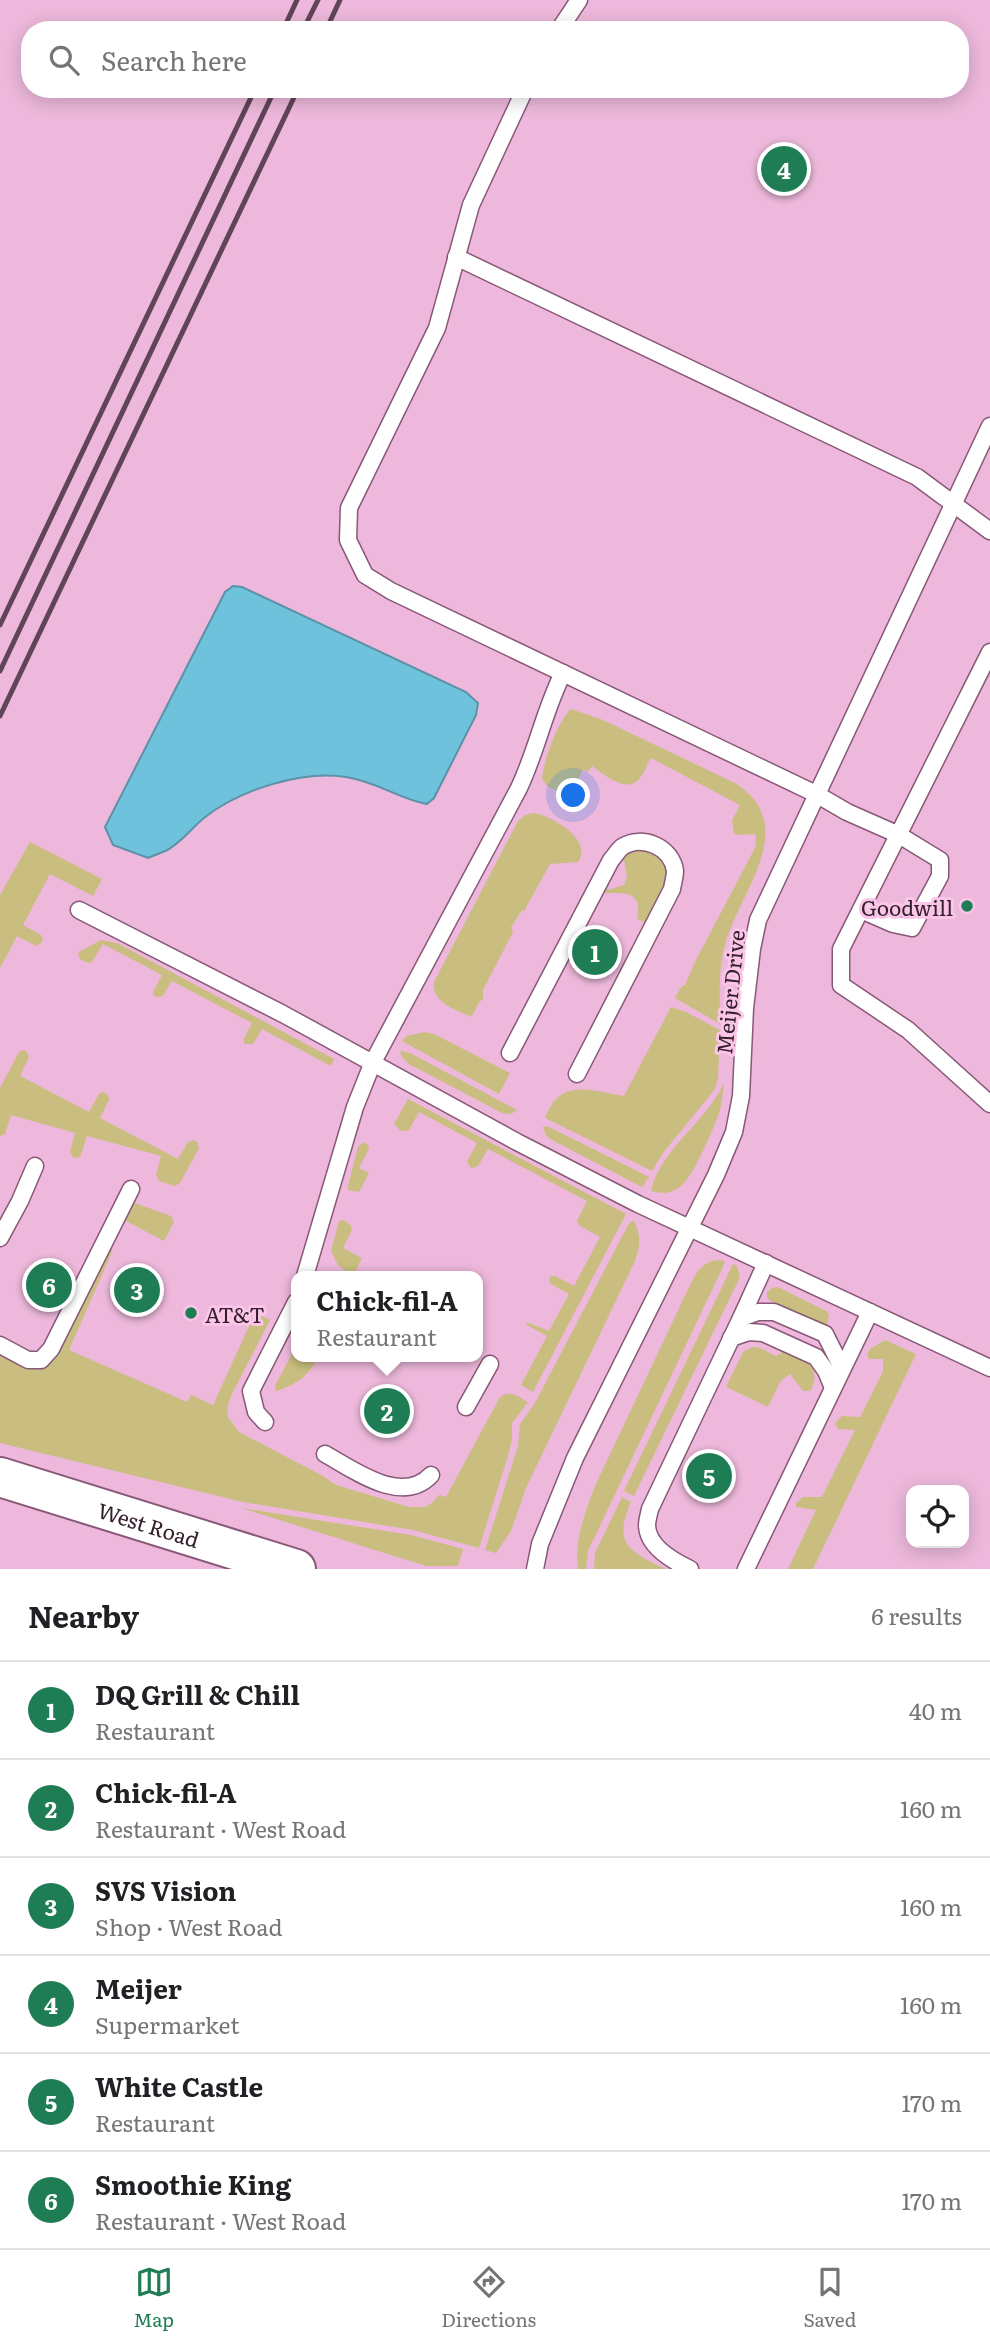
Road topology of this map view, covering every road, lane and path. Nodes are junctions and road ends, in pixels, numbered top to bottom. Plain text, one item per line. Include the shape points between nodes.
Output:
1 (579, 0) edge
2 (565, 21) edge
3 (521, 98) edge
4 (456, 257) junction
5 (990, 426) edge
6 (953, 505) junction
7 (990, 531) edge
8 (990, 652) edge
9 (563, 673) junction
10 (817, 794) junction
11 (899, 835) junction
12 (79, 910) dead end
13 (861, 910) junction
14 (510, 1053) dead end
15 (373, 1062) junction
16 (578, 1074) dead end
17 (990, 1104) edge
18 (35, 1166) dead end
19 (131, 1189) dead end
20 (689, 1227) junction
21 (0, 1238) edge
22 (766, 1263) junction
23 (307, 1271) edge
24 (291, 1312) edge
25 (870, 1312) junction
26 (741, 1318) junction
27 (731, 1338) junction
28 (0, 1345) edge
29 (490, 1364) dead end
30 (842, 1368) junction
31 (990, 1368) edge
32 (833, 1388) junction
33 (466, 1408) dead end
34 (265, 1422) dead end
35 (325, 1454) dead end
36 (431, 1475) dead end
37 (0, 1477) edge
38 (296, 1569) edge
39 (535, 1569) edge
40 (690, 1569) edge
41 (747, 1569) edge

1 - 2 lane
3 - 4 lane via 471,205
4 - 6 lane via 917,477
4 - 9 lane via 437,328 349,508 348,540 365,575 383,587
5 - 6 lane, Meijer Drive
6 - 7 lane
6 - 10 lane, Meijer Drive
8 - 11 lane
9 - 10 lane
9 - 15 lane via 523,780
10 - 11 lane
10 - 20 lane, Meijer Drive via 758,920 734,1132
11 - 13 lane
11 - 13 lane via 940,860 940,876 921,915 912,928
12 - 15 lane
13 - 17 lane via 841,950 841,985 908,1030
14 - 16 lane via 611,860 621,848 637,841 656,845 668,855 675,871 672,888
15 - 20 lane via 517,1142
15 - 23 lane via 355,1107
18 - 21 lane
19 - 28 lane via 51,1349 41,1360 28,1360
20 - 22 lane
20 - 39 lane, Meijer Drive via 575,1458
22 - 25 lane
22 - 26 lane
24 - 34 lane via 251,1391 256,1412
25 - 30 lane
25 - 31 lane
26 - 27 lane
26 - 30 lane via 774,1312 825,1334
27 - 32 lane via 764,1333 816,1357
27 - 40 lane via 650,1509 647,1527 652,1542
29 - 33 lane
30 - 32 lane
32 - 41 lane
35 - 36 lane via 374,1481 393,1486 415,1487
37 - 38 main road, West Road

